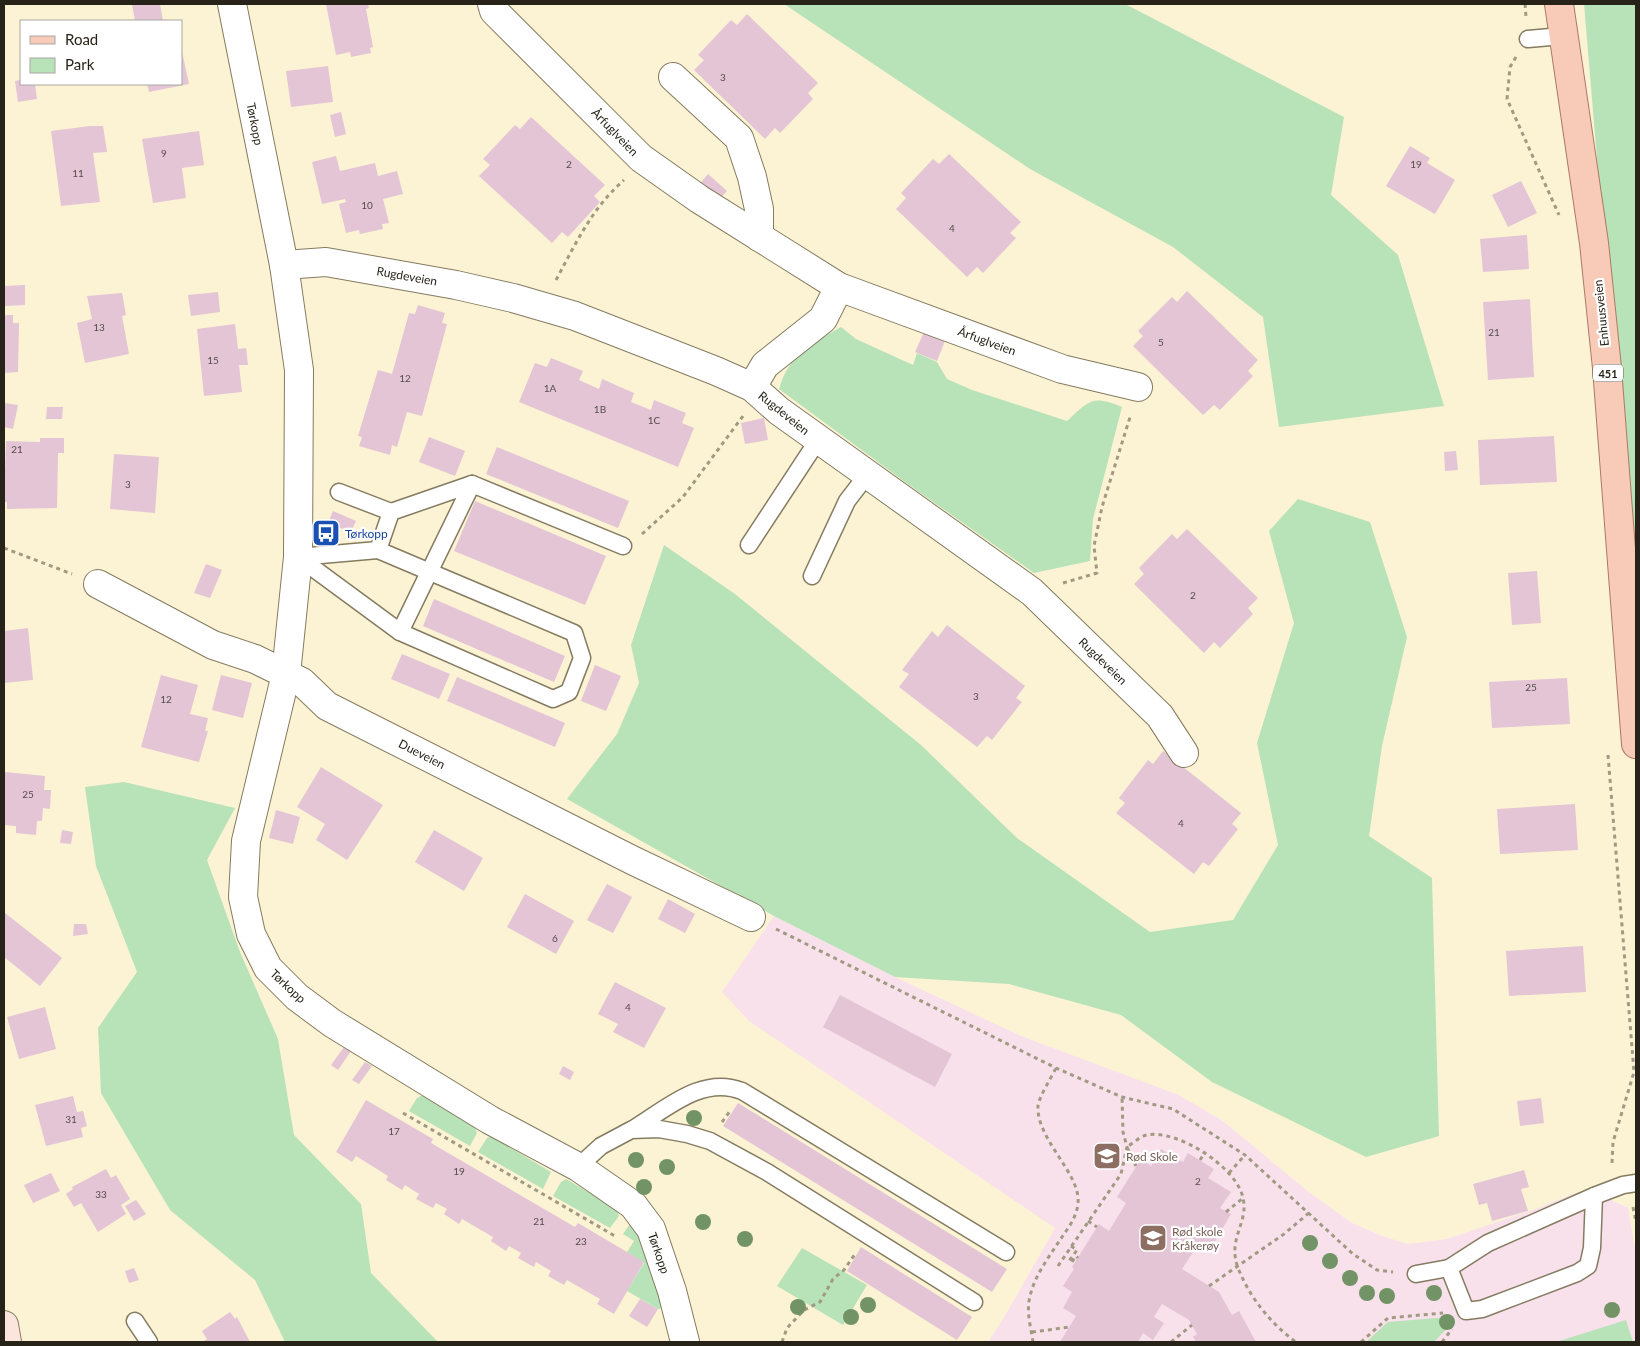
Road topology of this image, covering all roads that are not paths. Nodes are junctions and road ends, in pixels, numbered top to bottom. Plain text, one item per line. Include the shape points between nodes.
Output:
1 (232, 4) edge
2 (492, 4) edge
3 (1559, 4) edge
4 (1562, 36) junction
5 (1528, 39) road end
6 (673, 77) dead end
7 (758, 237) junction
8 (284, 265) junction
9 (839, 287) junction
10 (1138, 387) road end
11 (756, 390) junction
12 (818, 440) junction
13 (866, 475) junction
14 (472, 484) junction
15 (339, 492) dead end
16 (391, 512) junction
17 (748, 545) dead end
18 (623, 546) road end
19 (378, 550) junction
20 (298, 557) junction
21 (429, 572) junction
22 (812, 576) dead end
23 (98, 584) road end
24 (400, 632) junction
25 (286, 674) junction
26 (1636, 744) edge
27 (1184, 753) dead end
28 (751, 917) road end
29 (631, 1130) junction
30 (578, 1167) junction
31 (1636, 1183) edge
32 (1594, 1196) junction
33 (1006, 1252) dead end
34 (1449, 1268) junction
35 (1416, 1274) road end
36 (974, 1302) dead end
37 (135, 1321) dead end
38 (4, 1325) edge
39 (7, 1342) edge
40 (149, 1342) edge
41 (684, 1342) edge

1 - 8 street, Tørkopp
2 - 7 street, Årfuglveien via 494,11 641,158
3 - 4 main road, Enhuusveien / 451
4 - 5 lane
4 - 26 main road, Enhuusveien / 451 via 1594,243 1607,368
6 - 7 street via 739,138 759,209
7 - 9 street, Årfuglveien
8 - 11 street, Rugdeveien via 326,262 456,285 542,306 575,316
8 - 20 street, Tørkopp via 299,370
9 - 10 street, Årfuglveien via 1062,369
9 - 11 street via 823,319 765,365
11 - 12 street, Rugdeveien
12 - 13 street, Rugdeveien
12 - 17 lane
13 - 22 lane via 847,501
13 - 27 street, Rugdeveien via 1032,592 1160,716
14 - 16 lane
14 - 18 lane
14 - 21 lane
15 - 16 lane
16 - 19 lane
19 - 20 lane
19 - 21 lane
20 - 24 lane
20 - 25 street, Tørkopp
21 - 24 lane
21 - 24 lane via 574,633 582,658 569,692 553,699
23 - 25 street, Dueveien via 214,645
25 - 28 street, Dueveien via 302,682 327,706
25 - 30 street, Tørkopp via 246,841 243,897 251,934 268,968 297,997 363,1044 490,1120
29 - 30 lane via 601,1146
29 - 33 lane via 694,1091 707,1087 731,1087
29 - 36 lane via 659,1129 710,1141 767,1172
30 - 41 street, Tørkopp via 632,1205 651,1229 672,1291
31 - 32 lane
32 - 34 lane via 1488,1243
32 - 34 lane via 1592,1248 1588,1266 1577,1273 1482,1309 1466,1311
34 - 35 lane
37 - 40 lane
38 - 39 main road

